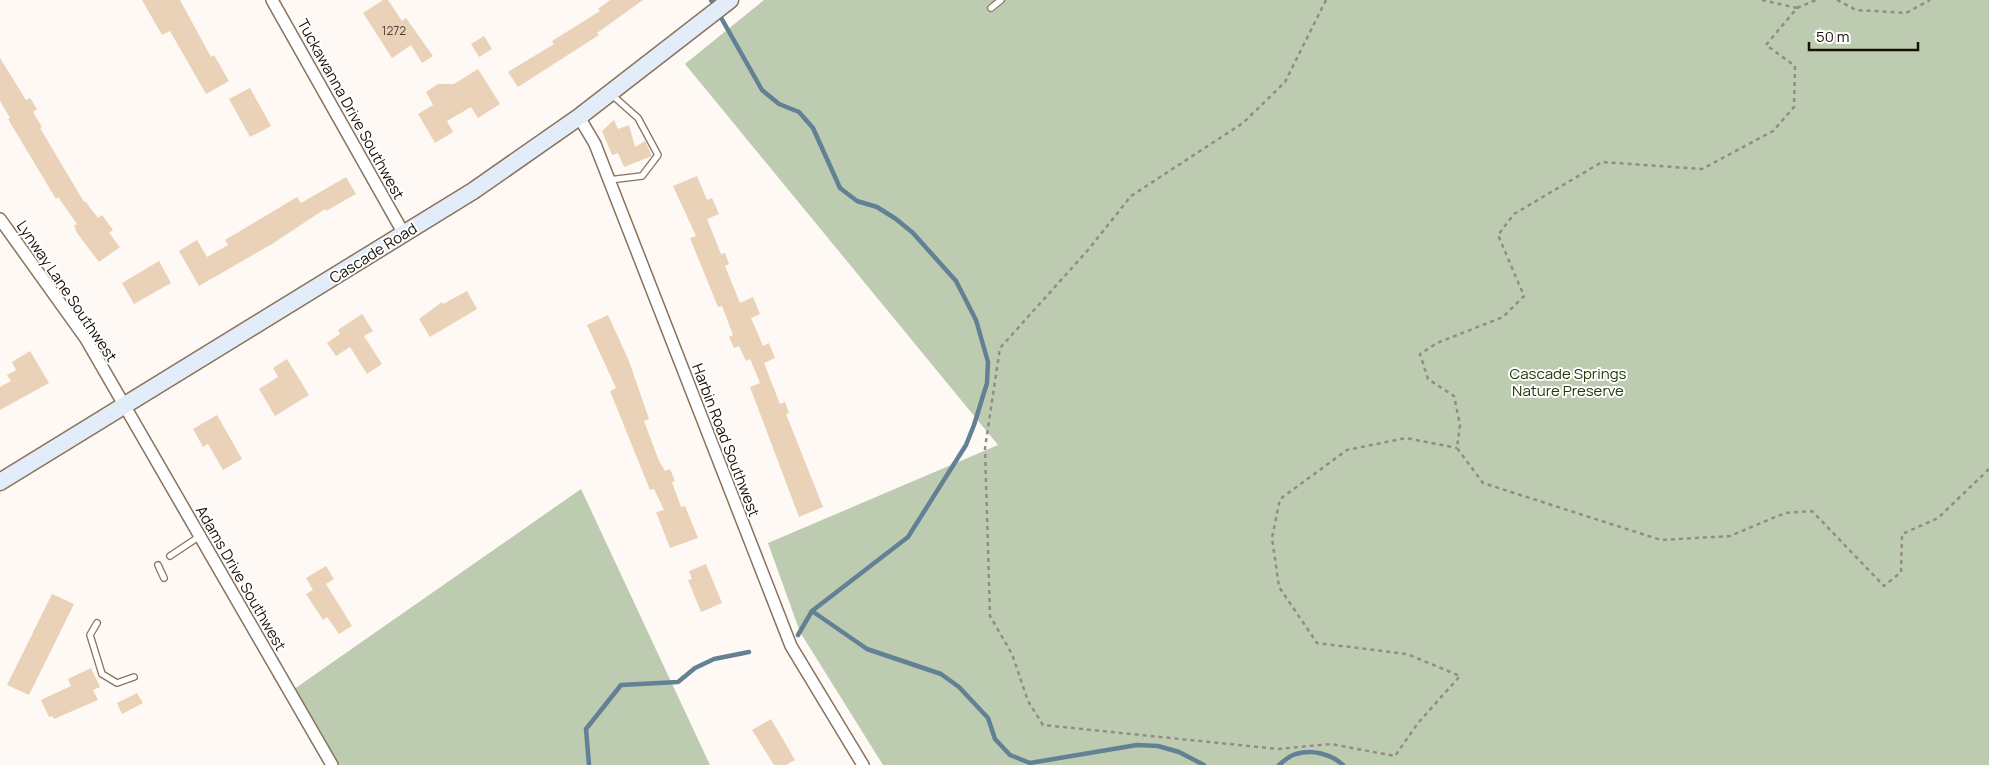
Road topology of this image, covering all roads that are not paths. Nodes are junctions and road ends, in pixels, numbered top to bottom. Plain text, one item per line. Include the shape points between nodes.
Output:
1 (272, 0) edge
2 (730, 0) edge
3 (1001, 0) edge
4 (991, 8) dead end
5 (610, 93) junction
6 (579, 117) junction
7 (609, 180) junction
8 (0, 219) edge
9 (404, 234) junction
10 (125, 405) junction
11 (0, 482) edge
12 (200, 536) junction
13 (170, 556) dead end
14 (158, 565) dead end
15 (164, 578) dead end
16 (97, 623) dead end
17 (134, 677) dead end
18 (332, 765) edge
19 (863, 765) edge

1 - 9 street, Tuckawanna Drive Southwest
2 - 5 main road, Cascade Road
3 - 4 lane
5 - 6 main road, Cascade Road
5 - 7 lane via 638,118 658,155 642,176
6 - 7 street, Harbin Road Southwest via 595,144
6 - 9 main road, Cascade Road via 473,191
7 - 19 street, Harbin Road Southwest via 791,646
8 - 10 street, Lynway Lane Southwest via 86,340
9 - 10 main road, Cascade Road
10 - 11 main road, Cascade Road
10 - 12 street, Adams Drive Southwest
12 - 13 lane
12 - 18 street, Adams Drive Southwest
14 - 15 lane
16 - 17 lane via 90,635 102,674 117,683

